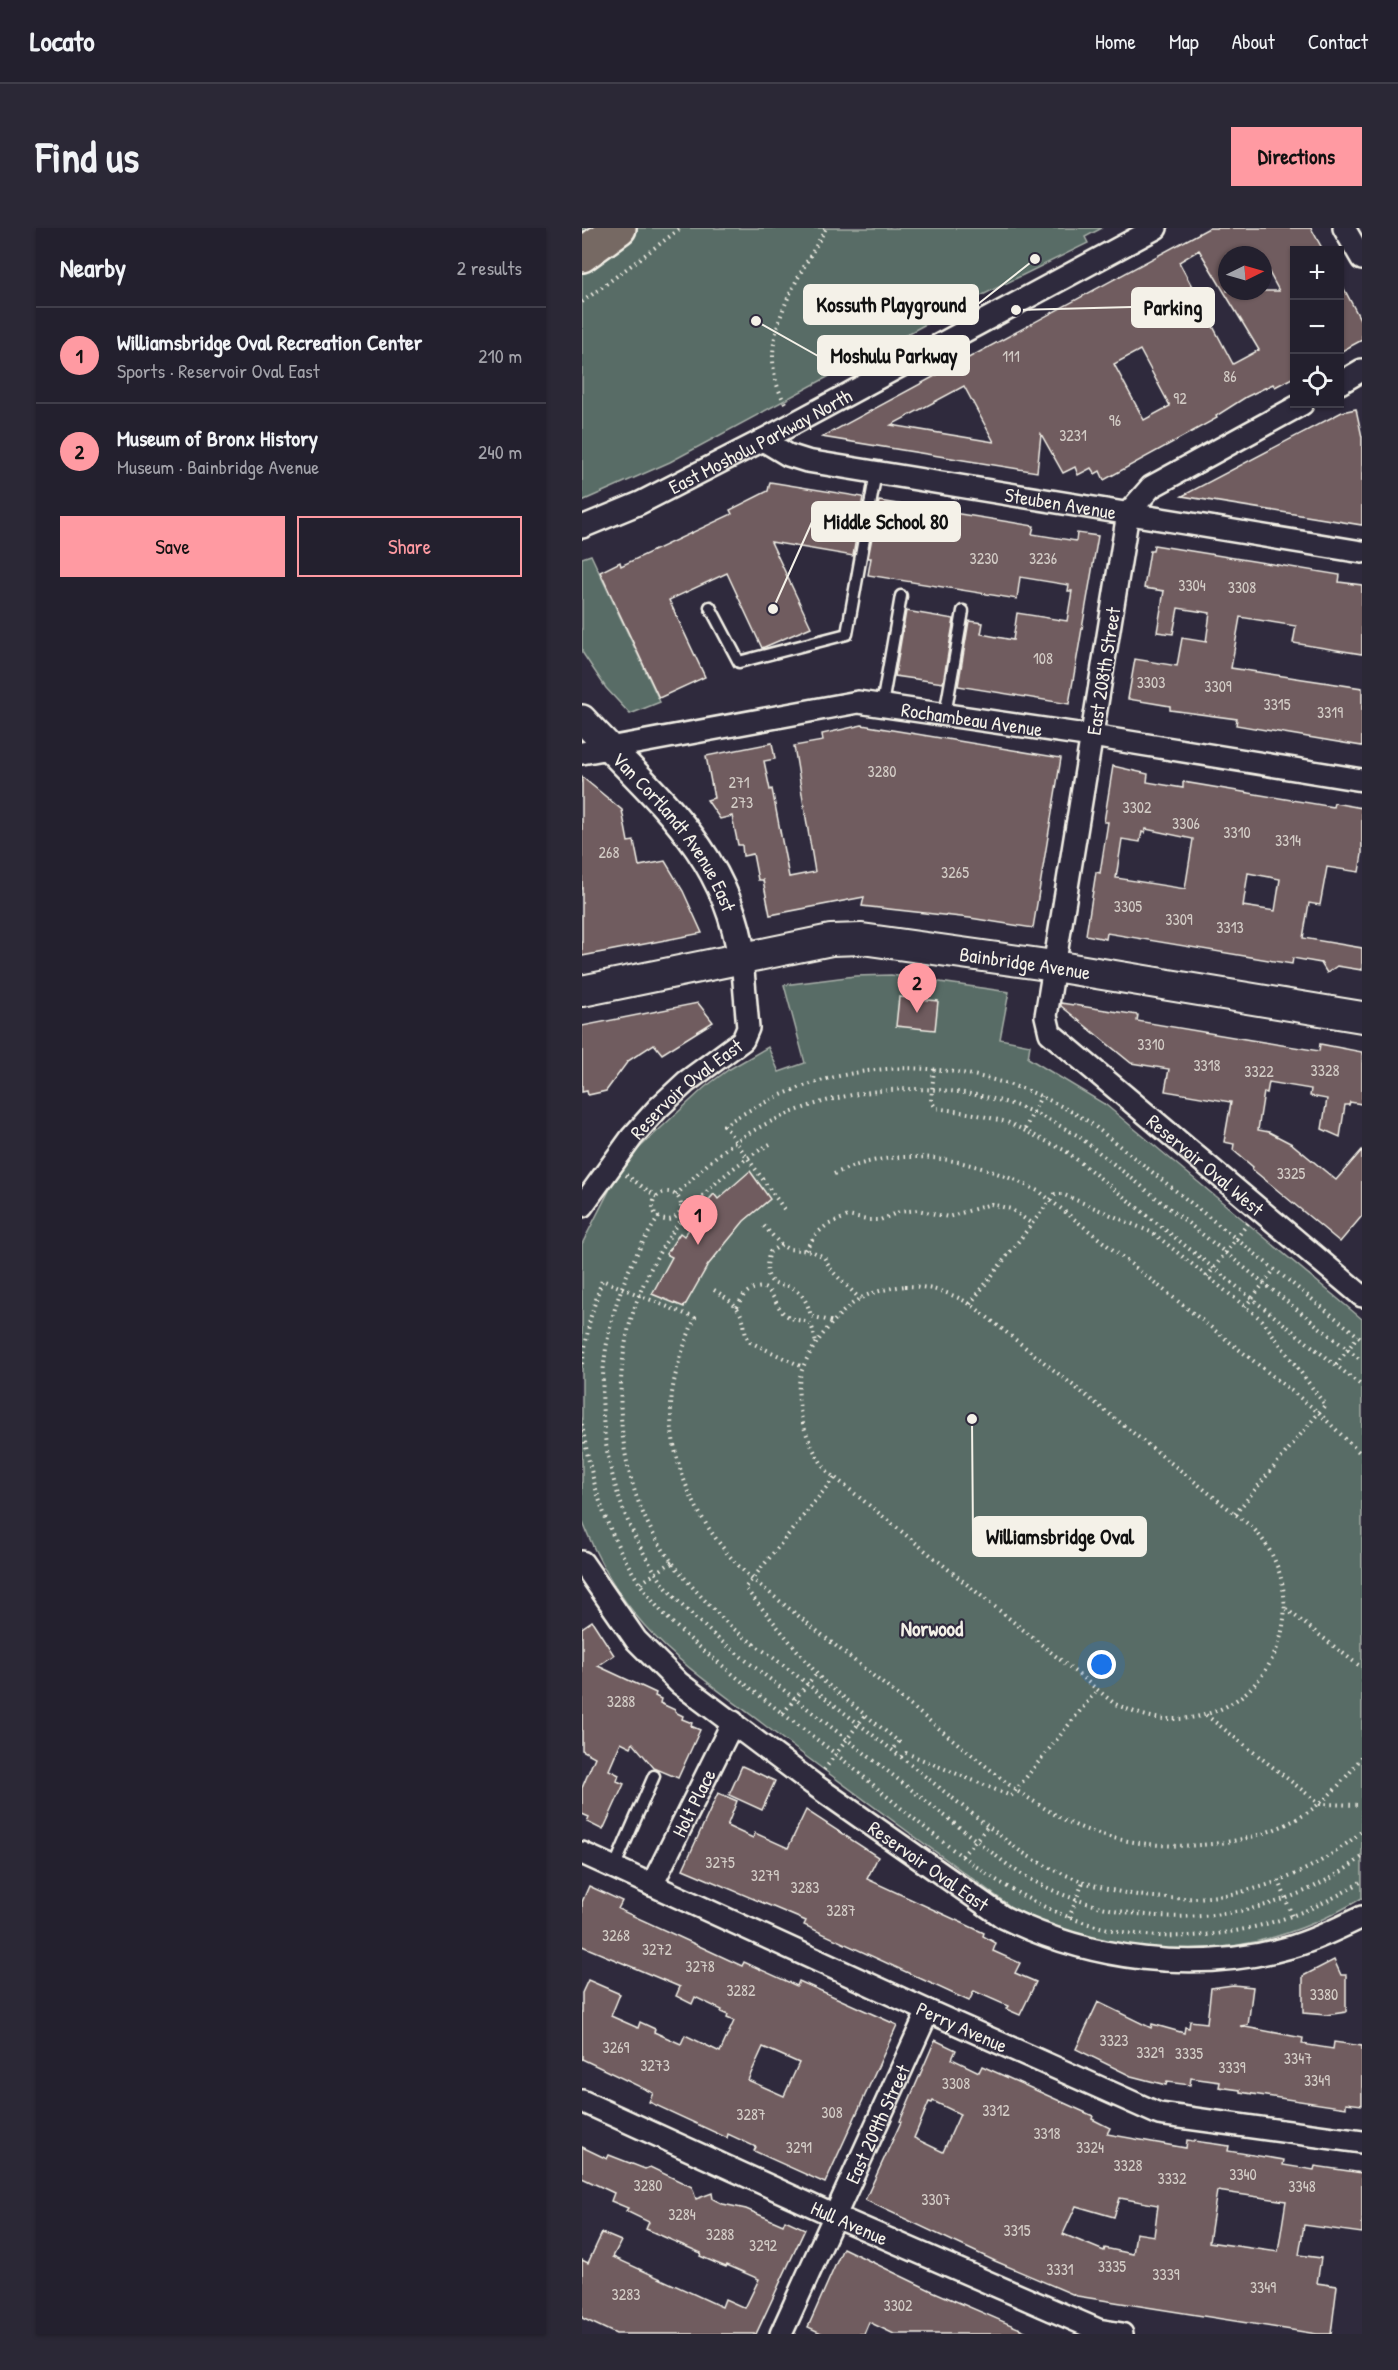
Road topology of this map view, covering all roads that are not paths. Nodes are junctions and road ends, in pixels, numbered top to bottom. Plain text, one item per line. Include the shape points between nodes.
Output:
1 (619, 228) edge
2 (1156, 228) edge
3 (1344, 228) edge
4 (582, 255) edge
5 (1362, 259) edge
6 (1362, 370) edge
7 (1344, 380) edge
8 (1295, 408) edge
9 (763, 440) junction
10 (876, 472) junction
11 (1128, 513) junction
12 (582, 527) edge
13 (1362, 552) edge
14 (901, 596) dead end
15 (710, 607) dead end
16 (963, 611) dead end
17 (882, 705) junction
18 (945, 715) junction
19 (582, 719) edge
20 (1092, 736) junction
21 (609, 748) junction
22 (582, 753) edge
23 (1362, 780) edge
24 (742, 959) junction
25 (1054, 966) junction
26 (582, 991) edge
27 (1362, 1017) edge
28 (1050, 1033) joint
29 (582, 1206) edge
30 (1362, 1296) edge
31 (582, 1562) edge
32 (733, 1722) junction
33 (654, 1776) dead end
34 (582, 1853) edge
35 (614, 1868) junction
36 (652, 1885) junction
37 (1362, 1917) edge
38 (928, 2012) junction
39 (582, 2101) edge
40 (1362, 2142) edge
41 (835, 2216) junction
42 (781, 2334) edge
43 (1122, 2334) edge

1 - 4 main road
2 - 9 street, East Mosholu Parkway North
3 - 5 street
6 - 7 street
8 - 11 street via 1151,487
9 - 10 street, Steuben Avenue via 797,458
9 - 12 street, East Mosholu Parkway North via 658,494
10 - 11 street, Steuben Avenue
10 - 15 lane via 847,634 739,662
11 - 13 street, Steuben Avenue
11 - 20 street, East 208th Street
14 - 17 lane
16 - 18 lane
17 - 18 street, Rochambeau Avenue
17 - 21 street, Rochambeau Avenue via 858,702
18 - 20 street, Rochambeau Avenue
19 - 21 street, Van Cortlandt Avenue East
20 - 23 street, Rochambeau Avenue
20 - 25 street, East 208th Street
21 - 22 street, Rochambeau Avenue
21 - 24 street, Van Cortlandt Avenue East via 674,813 705,858 734,916
24 - 25 main road, Bainbridge Avenue via 831,940 862,939
24 - 26 main road, Bainbridge Avenue
24 - 29 street, Reservoir Oval East via 748,1021 743,1040 658,1108
25 - 27 main road, Bainbridge Avenue
25 - 28 street, East 208th Street via 1046,1016
28 - 30 street, Reservoir Oval West
31 - 32 street, Reservoir Oval East via 636,1640 679,1683
32 - 36 street, Holt Place
32 - 37 street, Reservoir Oval East via 813,1784 1003,1917 1037,1933 1103,1953 1177,1961 1249,1957 1291,1947
33 - 35 lane
34 - 35 street, Perry Avenue
35 - 36 street, Perry Avenue
36 - 38 street, Perry Avenue
38 - 40 street, Perry Avenue via 1159,2114
38 - 41 street, East 209th Street
39 - 41 street, Hull Avenue
41 - 42 street, East 209th Street
41 - 43 street, Hull Avenue via 1098,2330

